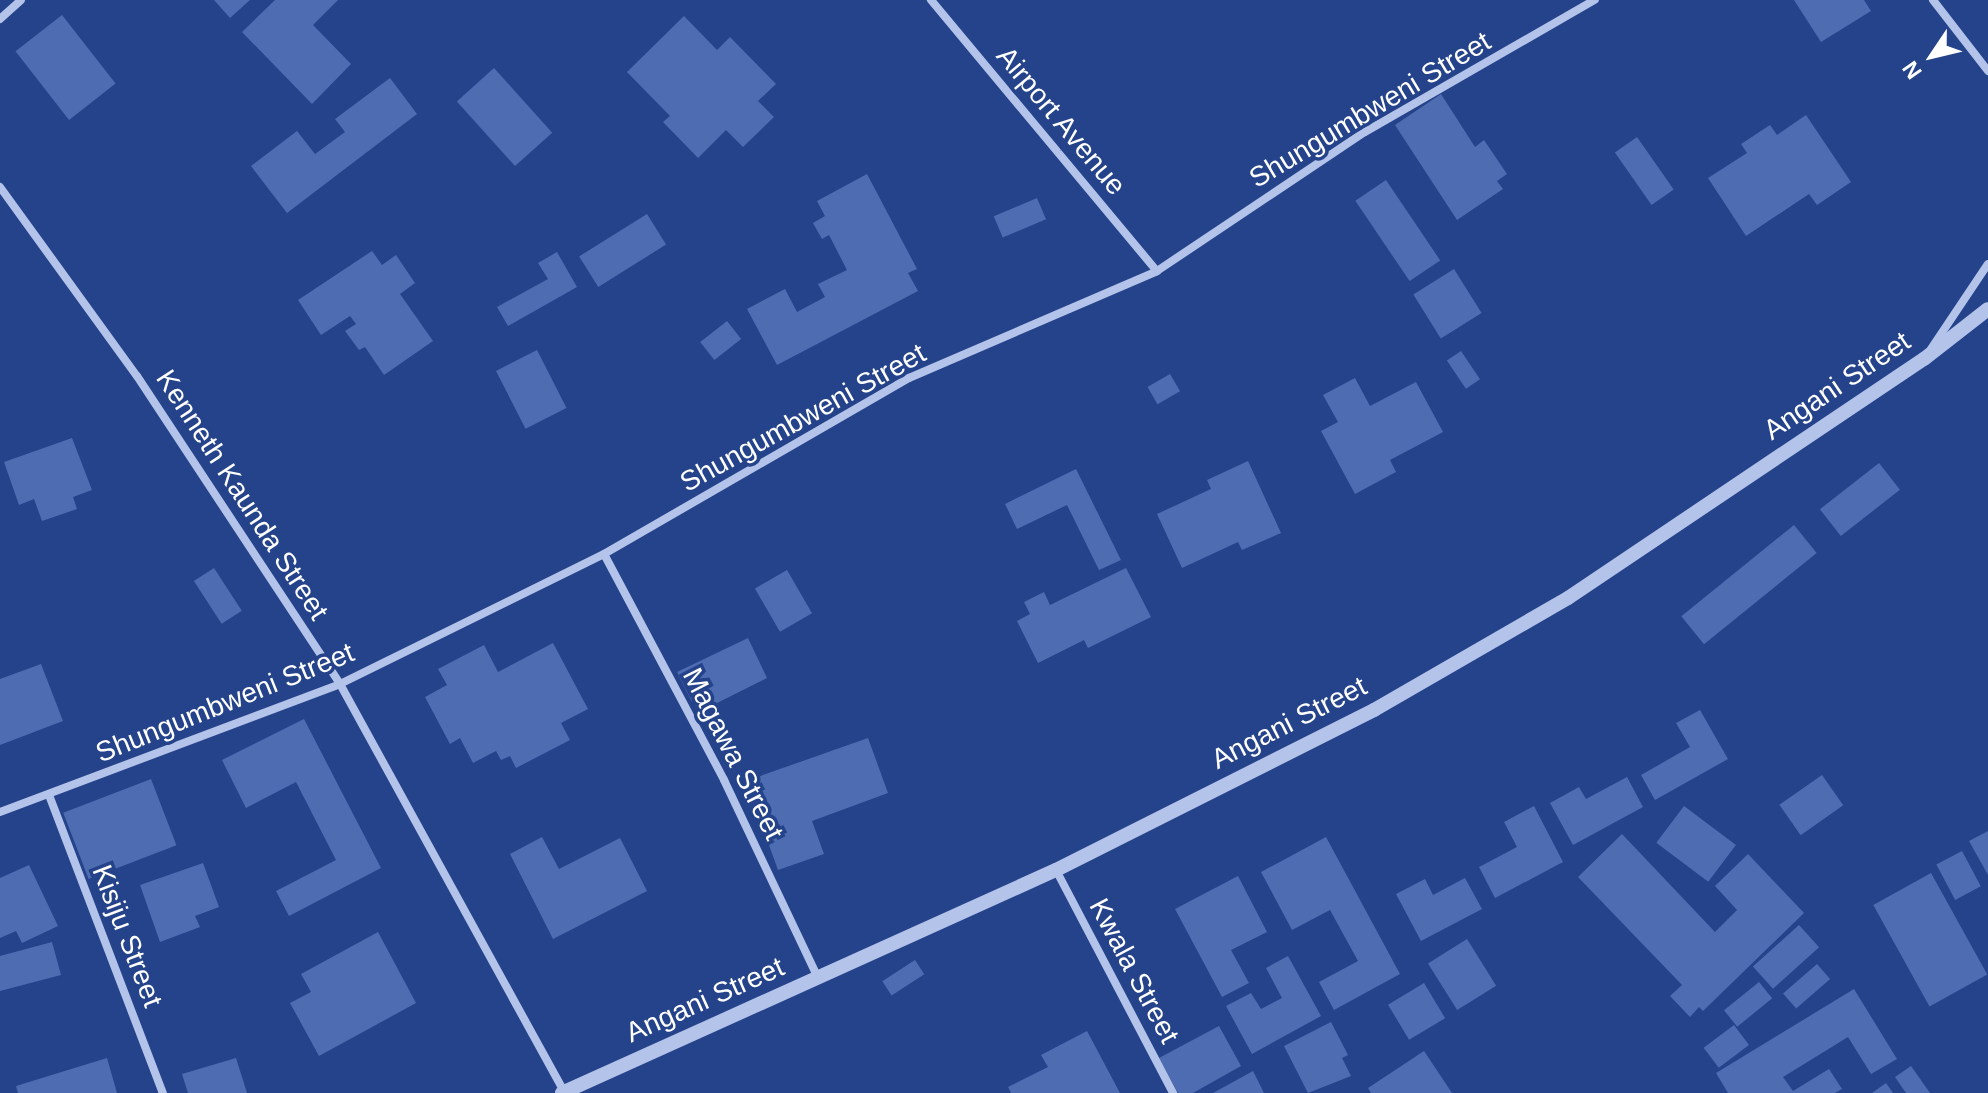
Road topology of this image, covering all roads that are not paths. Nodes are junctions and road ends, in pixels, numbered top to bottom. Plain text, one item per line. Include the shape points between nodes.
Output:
1 (21, 0) edge
2 (931, 0) edge
3 (1595, 0) edge
4 (1933, 0) edge
5 (0, 19) edge
6 (1988, 71) edge
7 (0, 187) edge
8 (1988, 264) edge
9 (1157, 271) junction
10 (1988, 309) edge
11 (1924, 359) junction
12 (604, 554) junction
13 (340, 684) junction
14 (49, 795) junction
15 (0, 812) edge
16 (1056, 870) junction
17 (818, 978) junction
18 (163, 1093) edge
19 (563, 1093) edge
20 (1173, 1093) edge

1 - 5 street
2 - 9 street, Airport Avenue
3 - 9 street, Shungumbweni Street via 1365,132
4 - 6 street
7 - 13 street, Kenneth Kaunda Street via 137,376
8 - 11 street
9 - 12 street, Shungumbweni Street via 909,378
10 - 11 street, Angani Street
11 - 16 street, Angani Street via 1568,598 1374,710
12 - 13 street, Shungumbweni Street
12 - 17 street, Magawa Street via 724,780
13 - 14 street, Shungumbweni Street
13 - 19 street, Kenneth Kaunda Street via 457,890
14 - 15 street, Shungumbweni Street
14 - 18 street, Kisiju Street
16 - 17 street, Angani Street
16 - 20 street, Kwala Street
17 - 19 street, Angani Street

